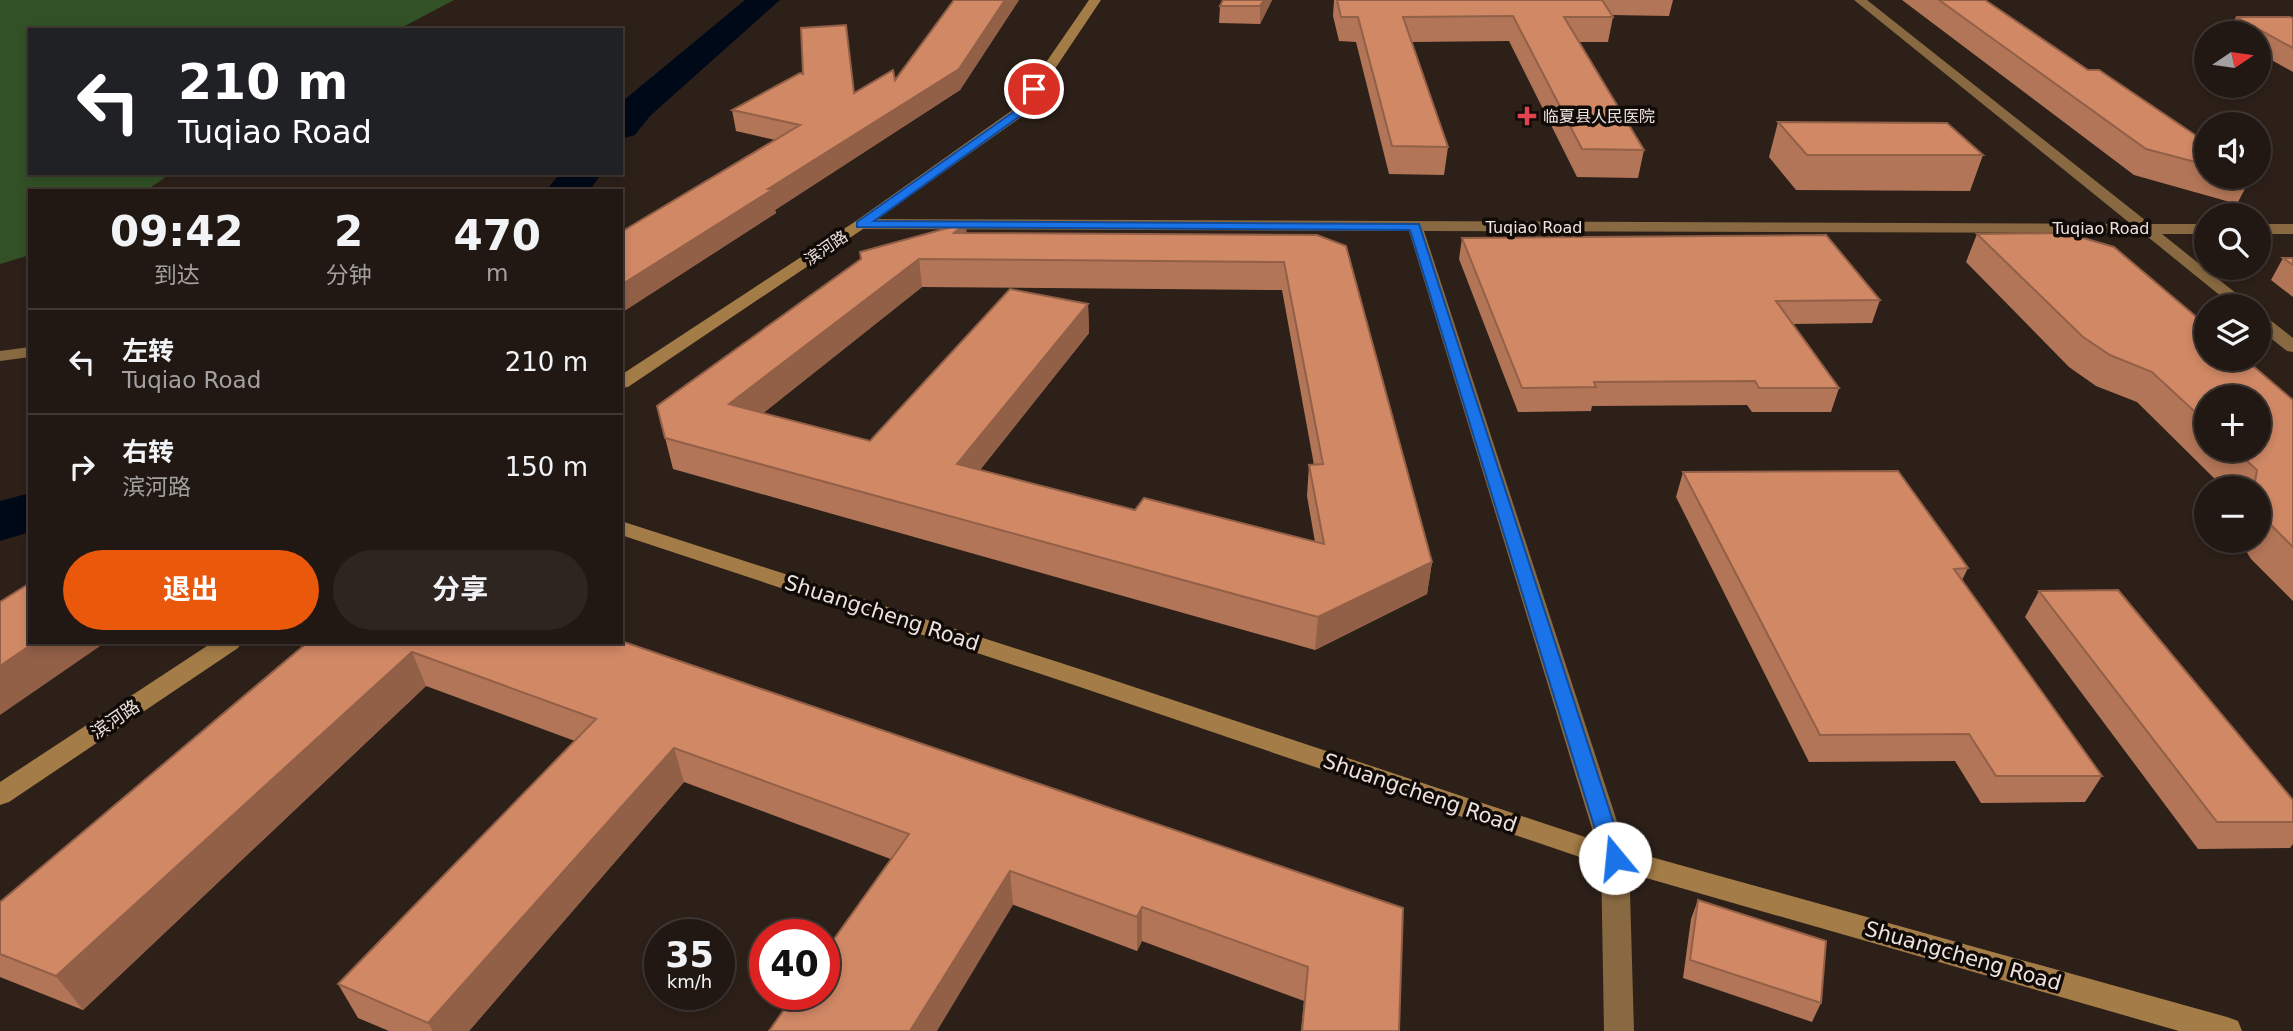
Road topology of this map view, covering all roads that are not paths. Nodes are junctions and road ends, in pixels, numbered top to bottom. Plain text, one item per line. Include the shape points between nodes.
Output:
1 (1095, 0) edge
2 (1860, 0) edge
3 (861, 224) junction
4 (1415, 226) junction
5 (2147, 229) junction
6 (2194, 229) edge
7 (2271, 229) edge
8 (2293, 229) edge
9 (2228, 294) edge
10 (2271, 330) edge
11 (2293, 347) edge
12 (28, 352) edge
13 (0, 356) edge
14 (623, 382) edge
15 (623, 529) edge
16 (227, 644) edge
17 (0, 795) edge
18 (1615, 858) junction
19 (1619, 1031) edge
20 (2227, 1031) edge

1 - 3 main road, 滨河路 via 1019,112
2 - 5 street
3 - 4 street, Tuqiao Road
3 - 14 main road, 滨河路
4 - 5 street, Tuqiao Road
4 - 18 street
5 - 6 street, Tuqiao Road
5 - 9 street
7 - 8 street
10 - 11 street
12 - 13 street
15 - 18 main road, Shuangcheng Road
16 - 17 main road, 滨河路
18 - 19 street
18 - 20 main road, Shuangcheng Road

